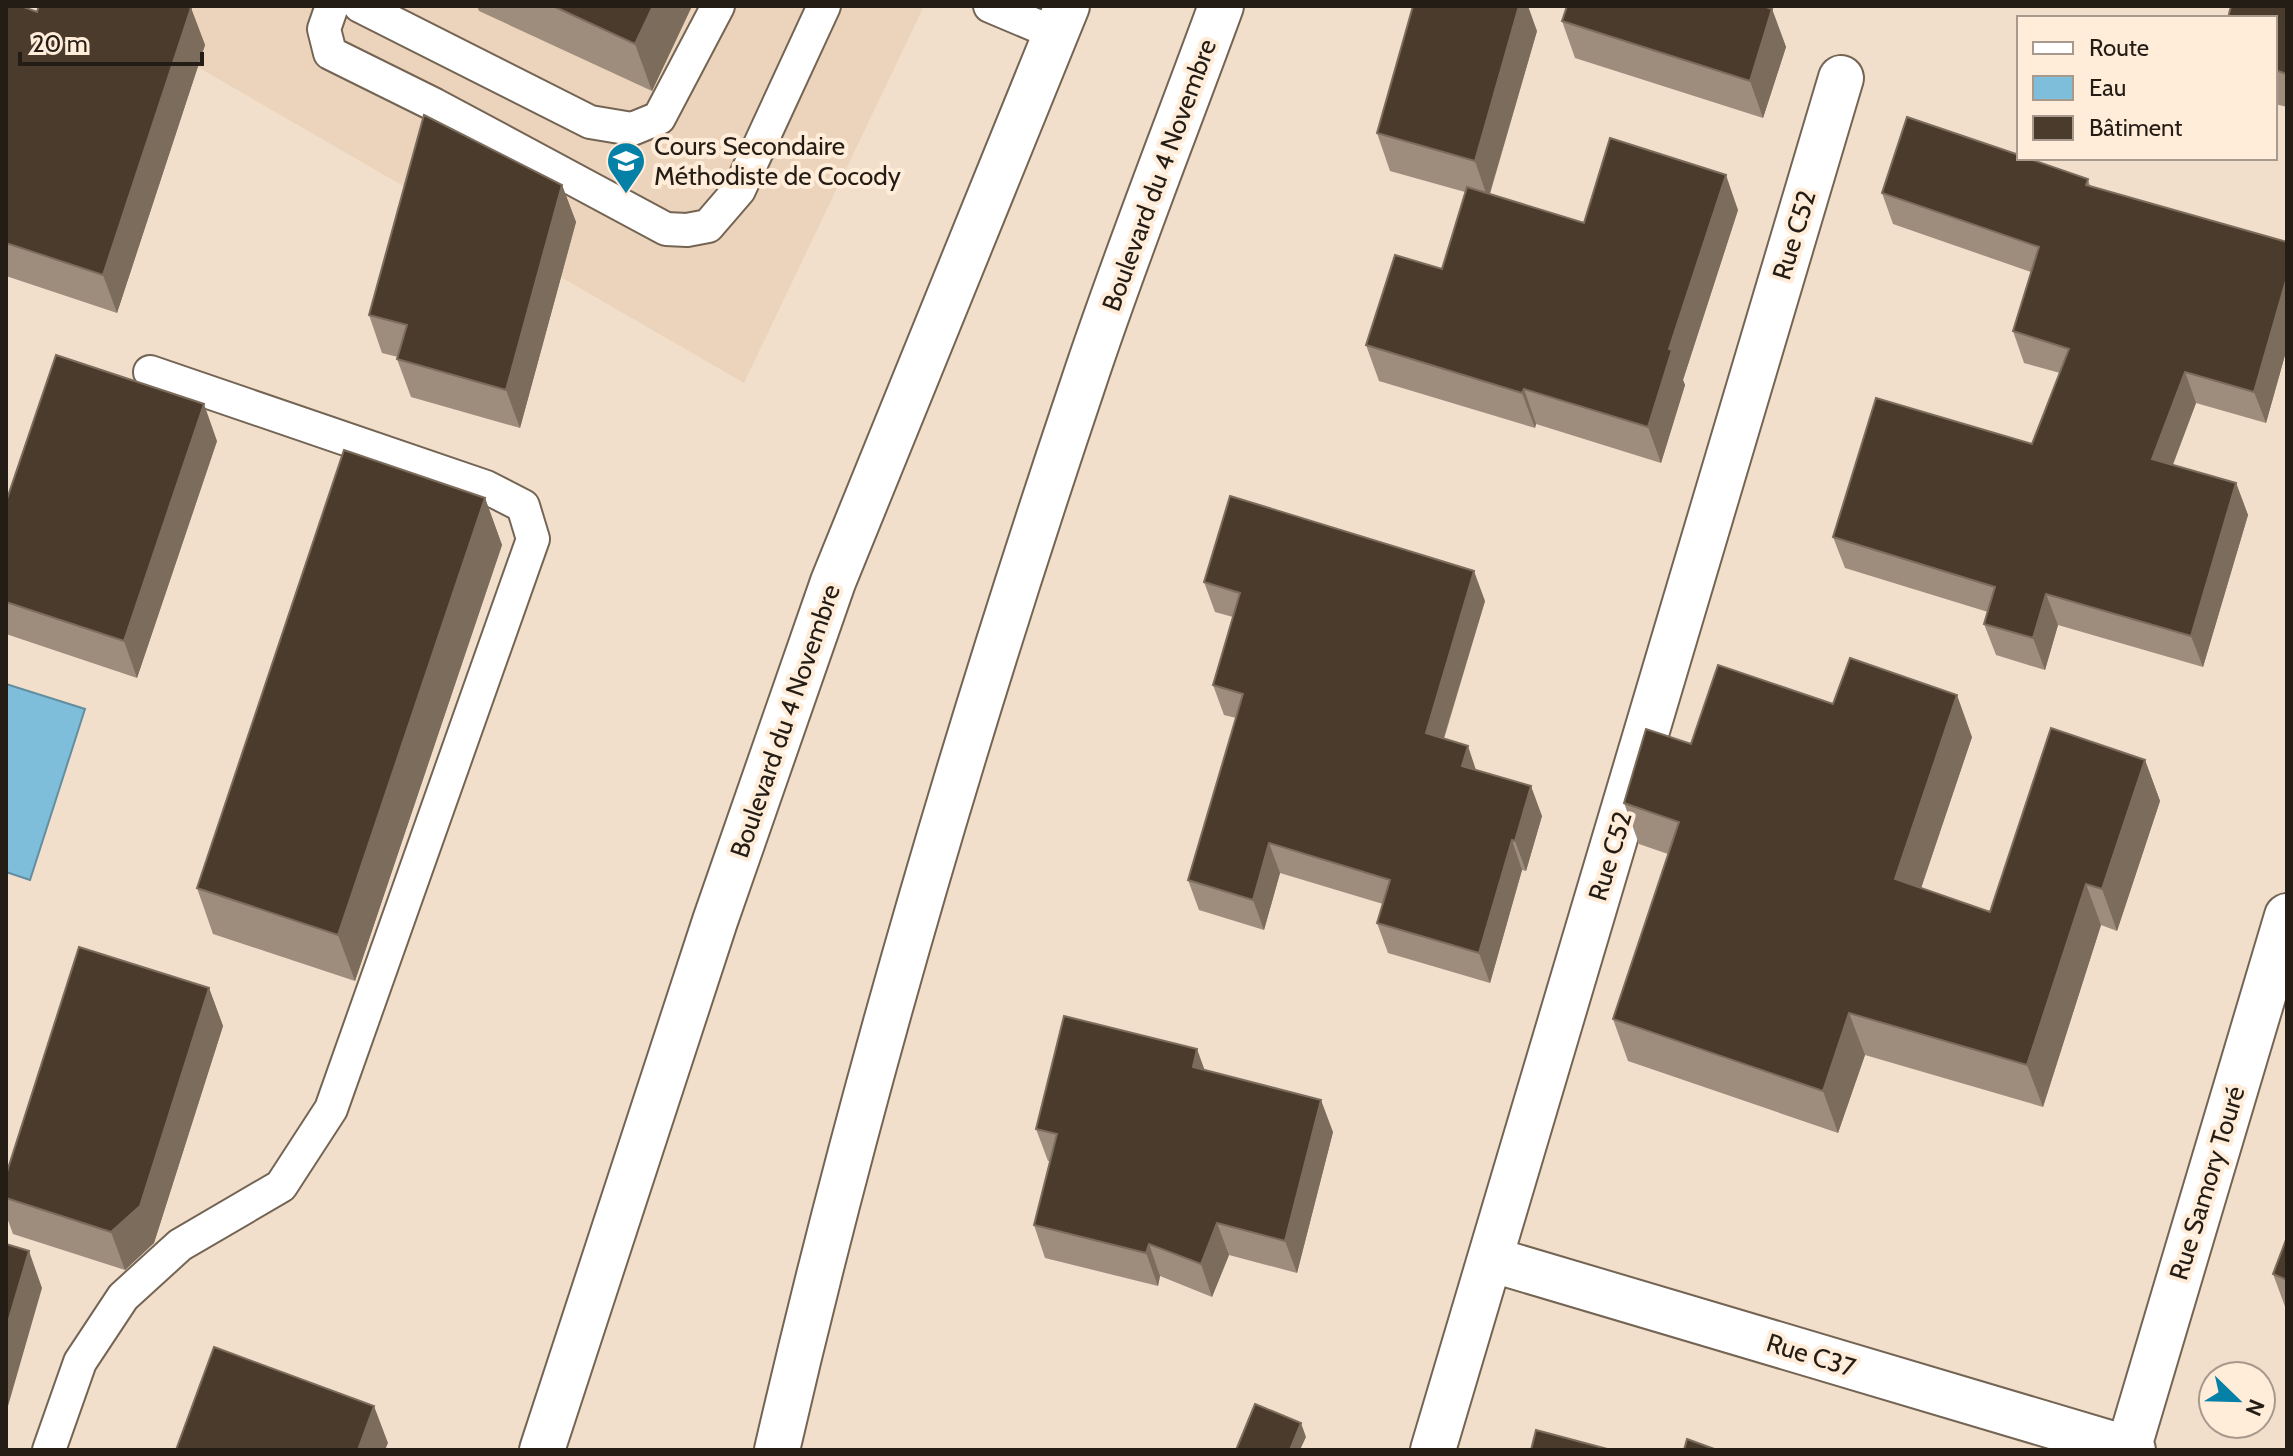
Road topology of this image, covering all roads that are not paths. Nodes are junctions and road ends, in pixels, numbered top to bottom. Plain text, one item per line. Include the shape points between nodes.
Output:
1 (332, 6) edge
2 (360, 6) edge
3 (718, 6) edge
4 (824, 6) edge
5 (990, 6) edge
6 (1221, 6) edge
7 (1061, 20) edge
8 (1841, 78) dead end
9 (150, 372) dead end
10 (2287, 916) edge
11 (1490, 1259) junction
12 (49, 1450) edge
13 (542, 1450) edge
14 (777, 1450) edge
15 (1433, 1450) edge
16 (2130, 1450) edge

1 - 4 lane via 324,29 330,53 666,229 687,230 708,226 739,190
2 - 3 lane via 590,122 632,129 659,118
5 - 7 lane
6 - 14 main road, Boulevard du 4 Novembre via 1083,382 936,843 811,1303
7 - 13 main road, Boulevard du 4 Novembre via 833,582 715,921
8 - 11 main road, Rue C52
9 - 12 lane via 486,487 523,506 533,539 331,1109 281,1186 180,1245 123,1297 80,1362
10 - 16 main road, Rue Samory Touré
11 - 15 main road, Rue C52
11 - 16 main road, Rue C37

